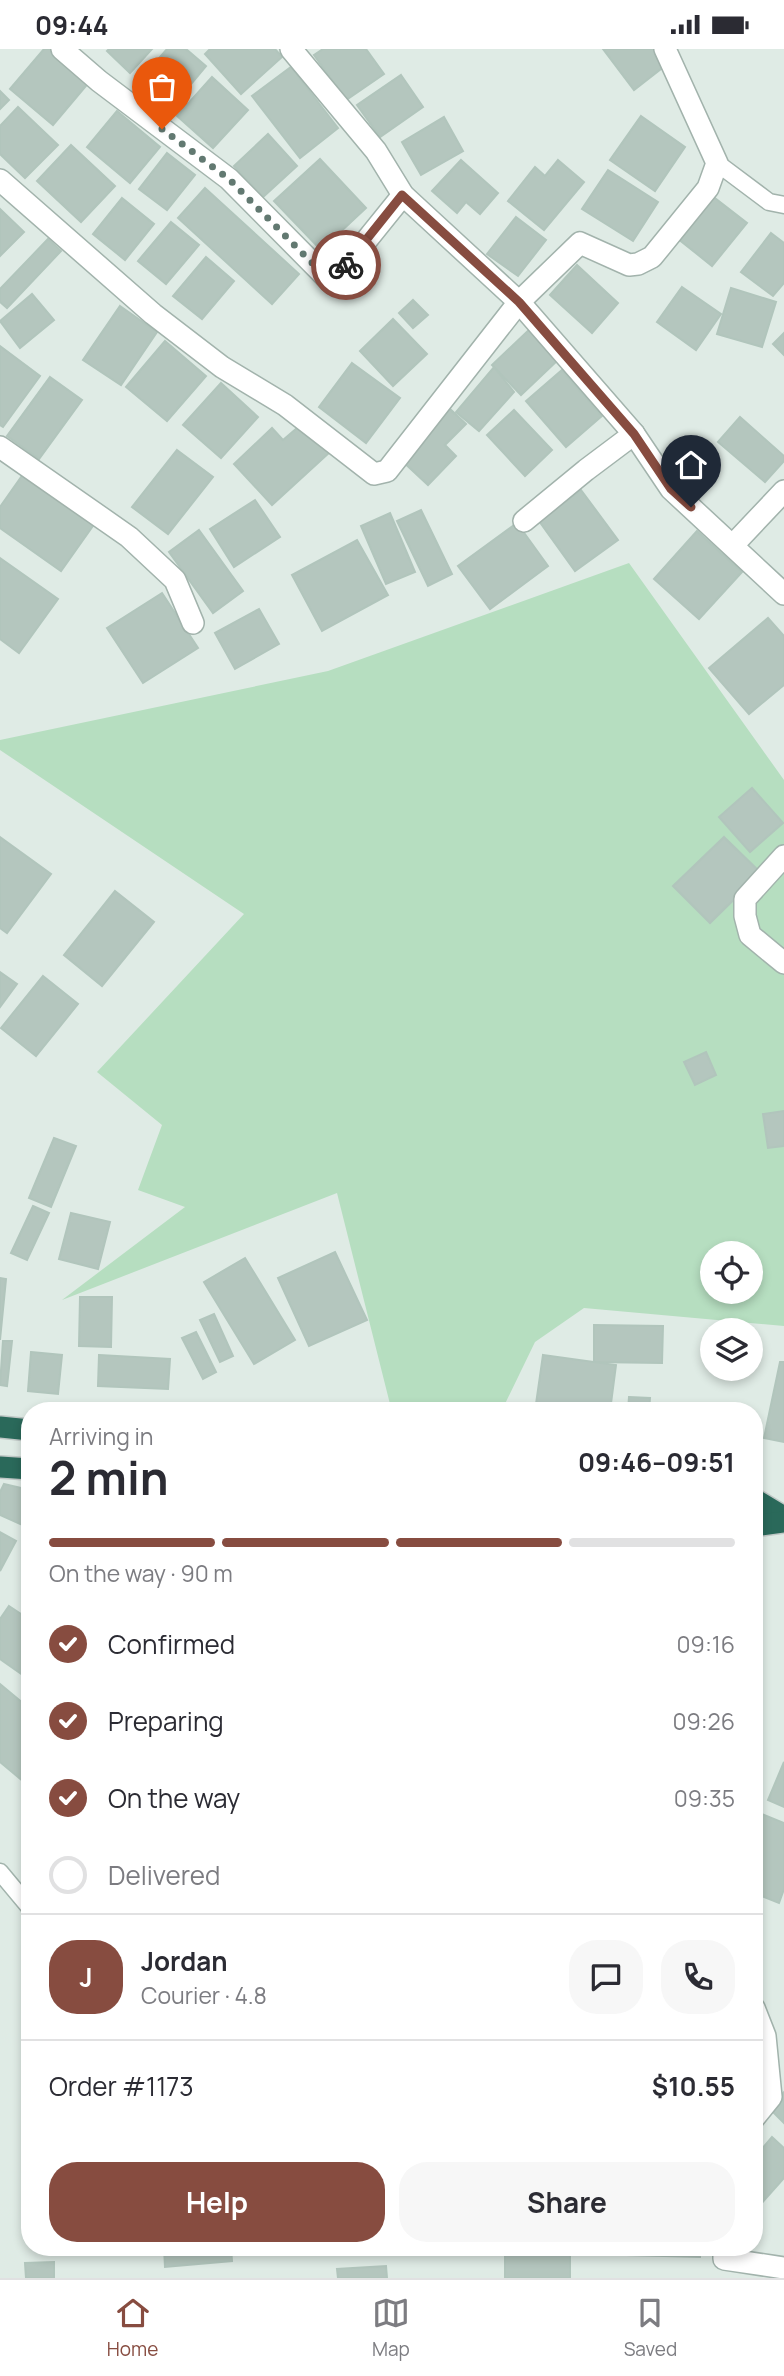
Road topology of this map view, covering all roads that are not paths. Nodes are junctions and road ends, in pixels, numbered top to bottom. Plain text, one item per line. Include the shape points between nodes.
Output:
1 (62, 49) edge
2 (291, 49) edge
3 (665, 49) edge
4 (717, 163) junction
5 (0, 180) edge
6 (402, 195) junction
7 (784, 205) edge
8 (519, 302) junction
9 (634, 434) junction
10 (0, 447) edge
11 (784, 491) edge
12 (524, 521) dead end
13 (733, 545) junction
14 (784, 594) edge
15 (193, 623) dead end
16 (784, 856) edge
17 (784, 963) edge
18 (0, 1427) edge
19 (21, 1429) edge
20 (0, 1467) edge
21 (21, 1468) edge
22 (763, 1505) edge
23 (784, 1520) edge
24 (763, 1524) edge
25 (0, 1871) edge
26 (21, 1897) edge
27 (763, 2031) edge
28 (763, 2107) edge
29 (722, 2261) edge
30 (784, 2268) edge

1 - 6 street via 229,179 332,283
2 - 6 street via 376,151
3 - 4 street
4 - 7 lane via 769,202
4 - 8 street via 708,188 652,257 629,265 580,243
5 - 8 street via 153,314 222,367 285,405 374,474 387,471
6 - 8 street
8 - 9 street
9 - 12 street
9 - 13 street via 671,489
10 - 15 street via 129,537 175,580
11 - 13 street
13 - 14 street
16 - 17 street via 745,899 744,916 750,935
18 - 19 highway
20 - 21 highway
22 - 23 highway
23 - 24 highway
25 - 26 lane
27 - 28 street via 771,2097
29 - 30 street

